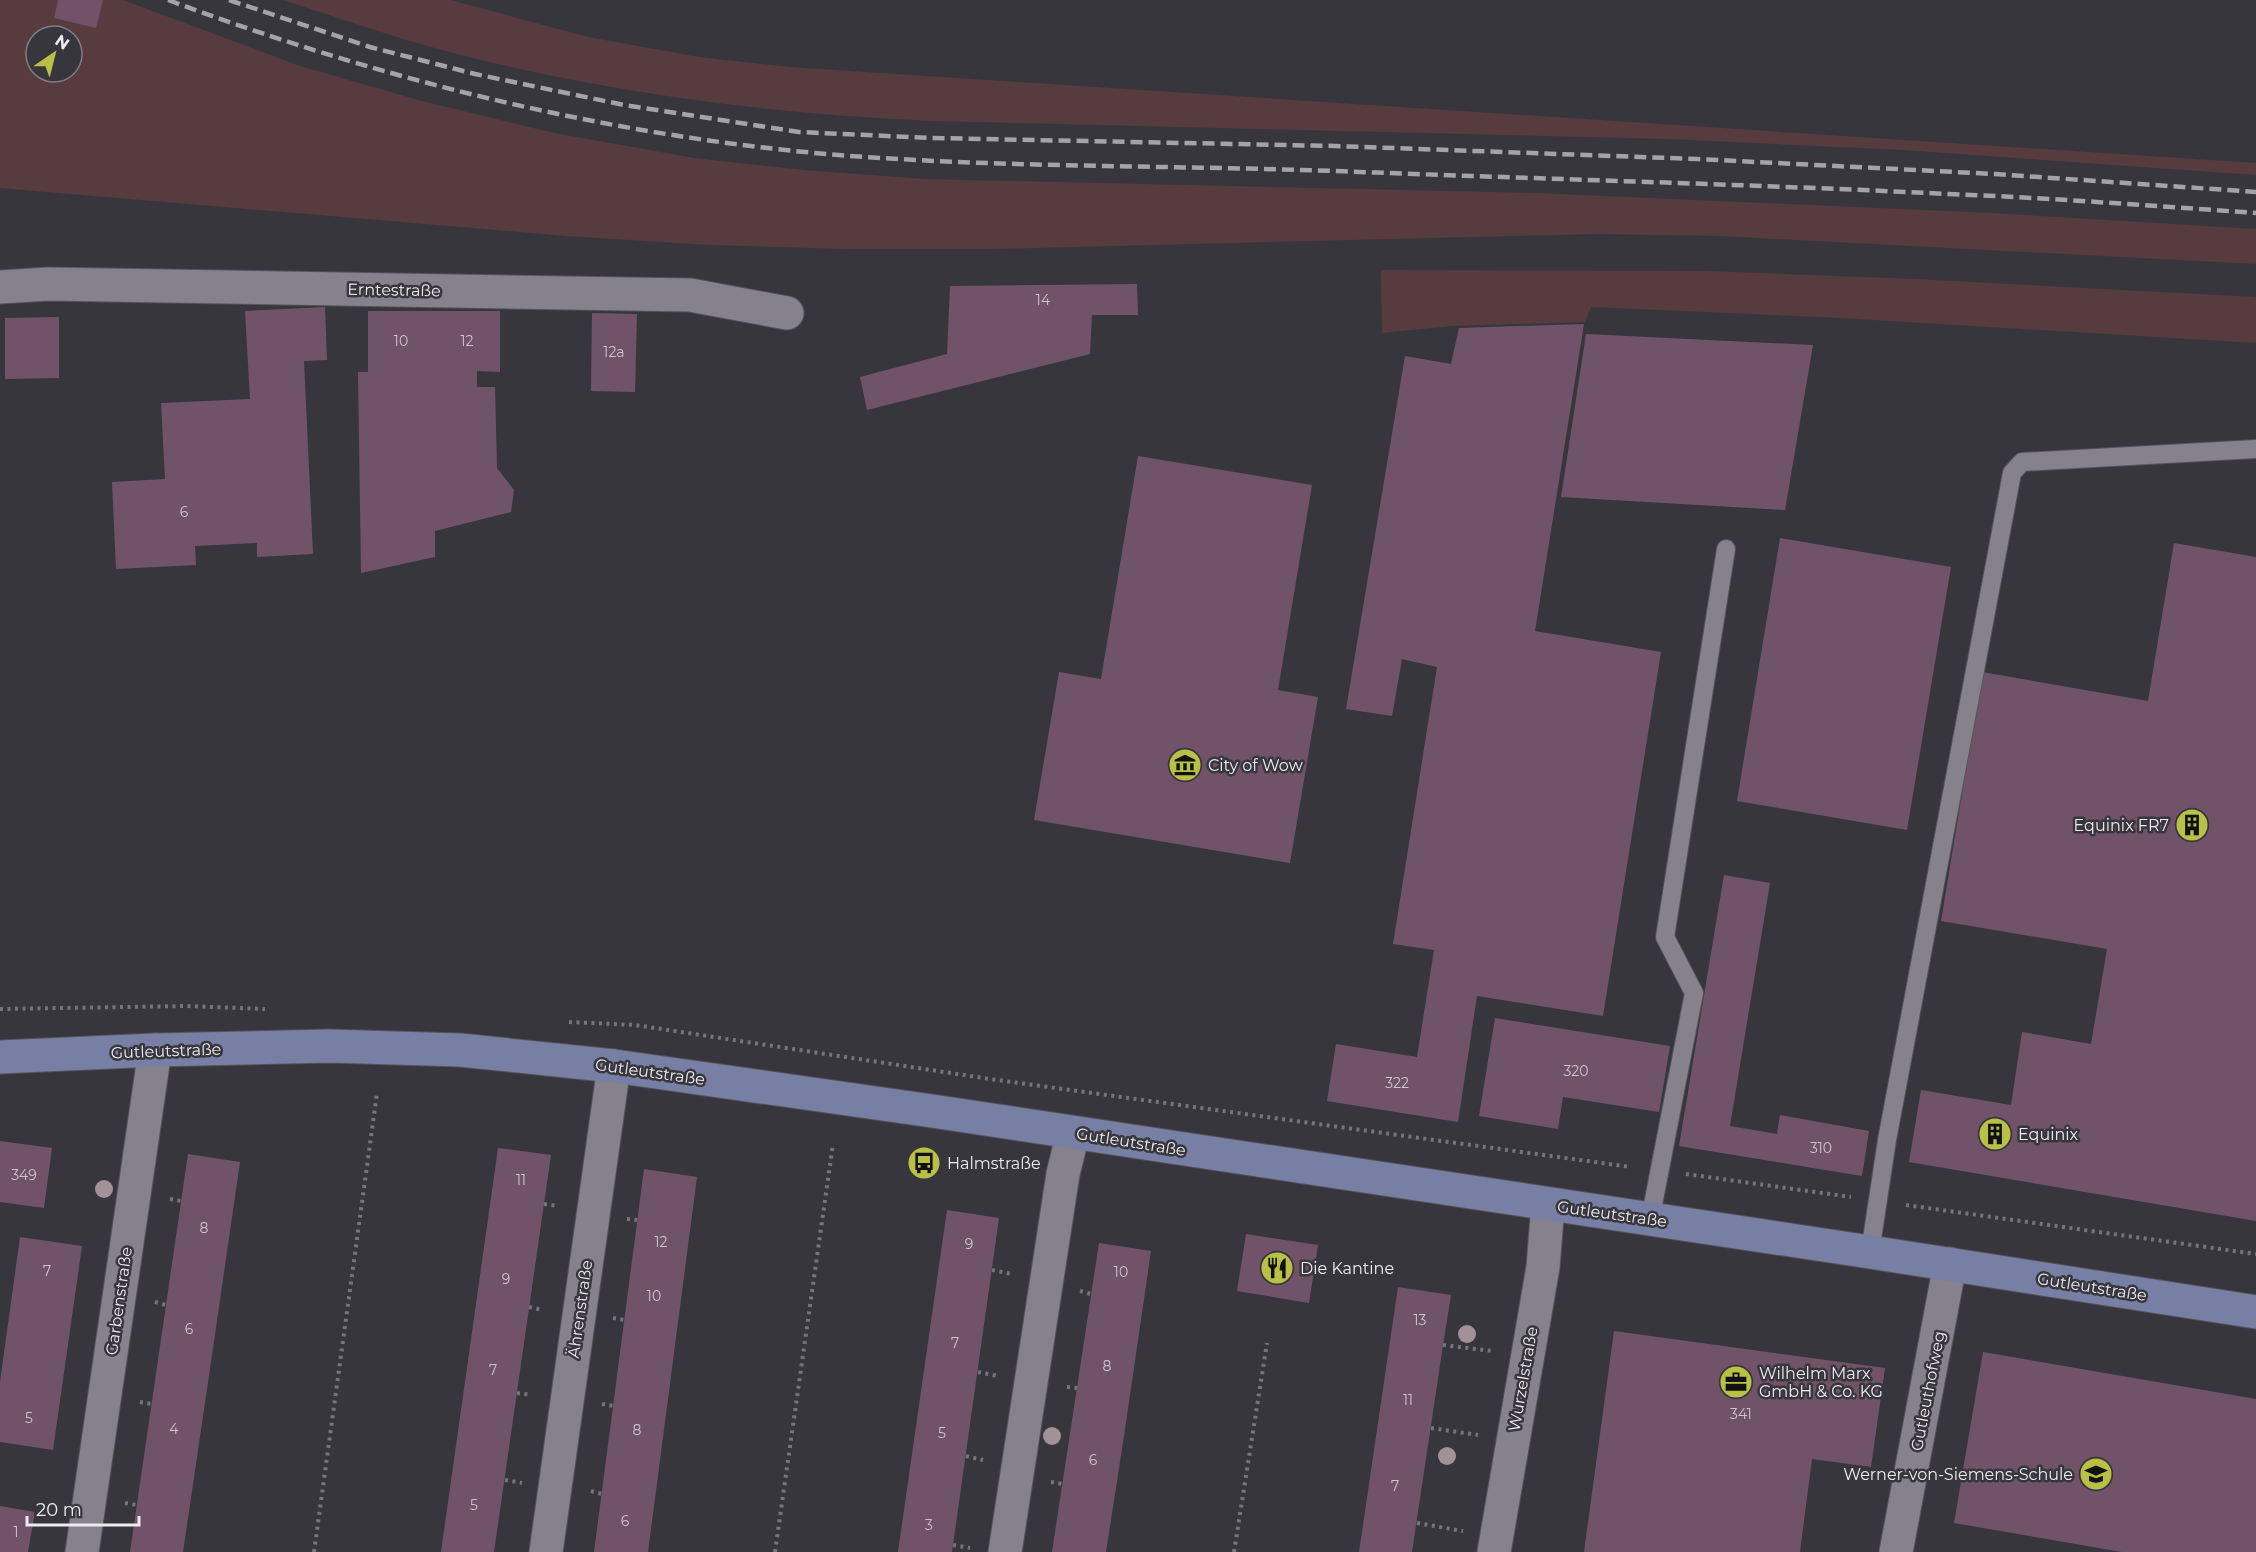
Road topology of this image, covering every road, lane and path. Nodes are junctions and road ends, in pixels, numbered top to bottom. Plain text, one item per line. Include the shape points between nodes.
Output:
1 (0, 286) edge
2 (787, 314) dead end
3 (2256, 448) edge
4 (1726, 549) dead end
5 (155, 1050) junction
6 (0, 1057) edge
7 (614, 1066) junction
8 (377, 1093) dead end
9 (1072, 1133) junction
10 (833, 1144) dead end
11 (1548, 1205) junction
12 (1650, 1220) junction
13 (1869, 1252) junction
14 (1950, 1264) junction
15 (2256, 1312) edge
16 (1267, 1342) dead end
17 (1443, 1345) dead end
18 (1492, 1351) dead end
19 (1431, 1428) dead end
20 (1480, 1435) dead end
21 (1417, 1523) dead end
22 (1466, 1532) dead end
23 (82, 1552) edge
24 (314, 1552) edge
25 (546, 1552) edge
26 (775, 1552) edge
27 (1005, 1552) edge
28 (1234, 1552) edge
29 (1494, 1552) edge
30 (1896, 1552) edge

1 - 2 street, Erntestraße via 690,295
3 - 13 lane via 2022,462 2012,473
4 - 12 lane via 1665,937 1694,993
5 - 6 main road, Gutleutstraße
5 - 7 main road, Gutleutstraße via 330,1046 460,1050
5 - 23 street, Garbenstraße
7 - 9 main road, Gutleutstraße
7 - 25 street, Ährenstraße
8 - 24 path
9 - 11 main road, Gutleutstraße
9 - 27 street via 1062,1174
10 - 26 path
11 - 12 main road, Gutleutstraße
11 - 29 street, Wurzelstraße via 1543,1267
12 - 13 main road, Gutleutstraße
13 - 14 main road, Gutleutstraße
14 - 15 main road, Gutleutstraße
14 - 30 street, Gutleuthofweg
16 - 28 path
17 - 18 path
19 - 20 path
21 - 22 path

